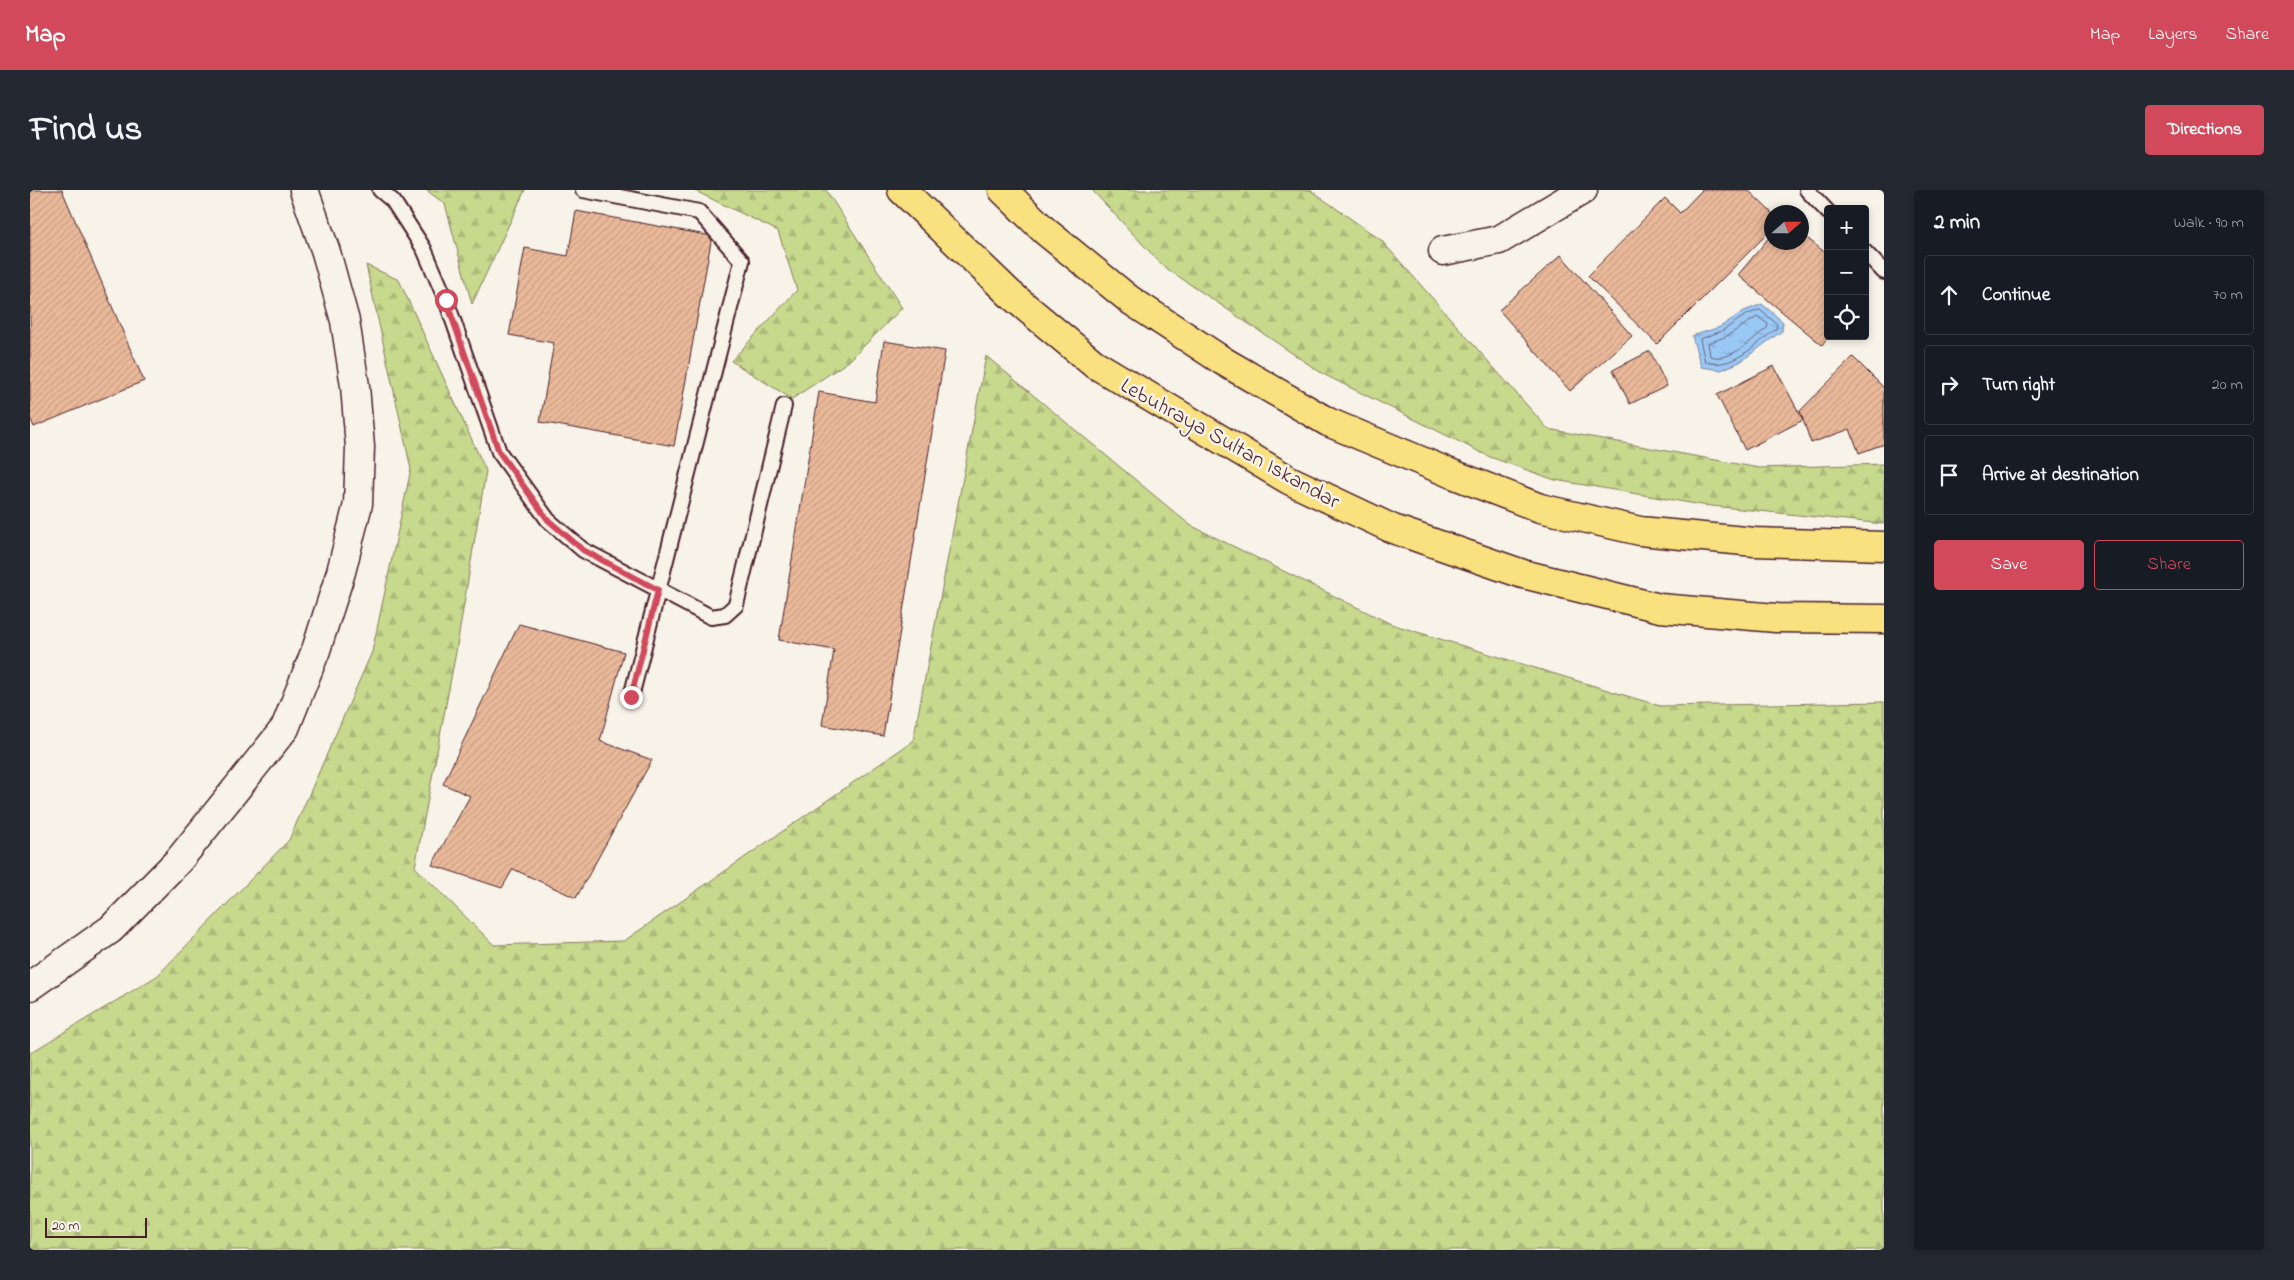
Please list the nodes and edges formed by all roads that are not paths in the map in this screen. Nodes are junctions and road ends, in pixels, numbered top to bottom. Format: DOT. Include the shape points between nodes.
graph roads {
  1 [pos="304,190"];
  2 [pos="380,190"];
  3 [pos="583,190"];
  4 [pos="902,190"];
  5 [pos="1003,190"];
  6 [pos="1583,190"];
  7 [pos="1807,190"];
  8 [pos="1824,208"];
  9 [pos="1443,251"];
  10 [pos="1869,256"];
  11 [pos="1884,272"];
  12 [pos="784,406"];
  13 [pos="1884,546"];
  14 [pos="658,590"];
  15 [pos="1884,618"];
  16 [pos="631,697"];
  17 [pos="30,986"];
  1 -- 17 [label="street" via="345,321 360,447 358,504 316,650 286,728 179,860 111,929"];
  2 -- 14 [label="lane" via="393,201 424,249 446,300 499,452 548,520 583,550"];
  3 -- 14 [label="lane" via="699,212 742,261"];
  4 -- 15 [label="main road, Lebuhraya Sultan Iskandar" via="1010,294 1093,363 1289,480 1393,529 1523,574 1660,608 1776,618"];
  5 -- 13 [label="main road" via="1045,231 1130,300 1223,361 1328,422 1441,469 1540,508 1640,531 1755,542"];
  6 -- 9 [label="street" via="1499,240"];
  7 -- 8 [label="lane"];
  10 -- 11 [label="lane"];
  12 -- 14 [label="lane" via="736,605 725,615 711,617"];
  14 -- 16 [label="lane"];
}
